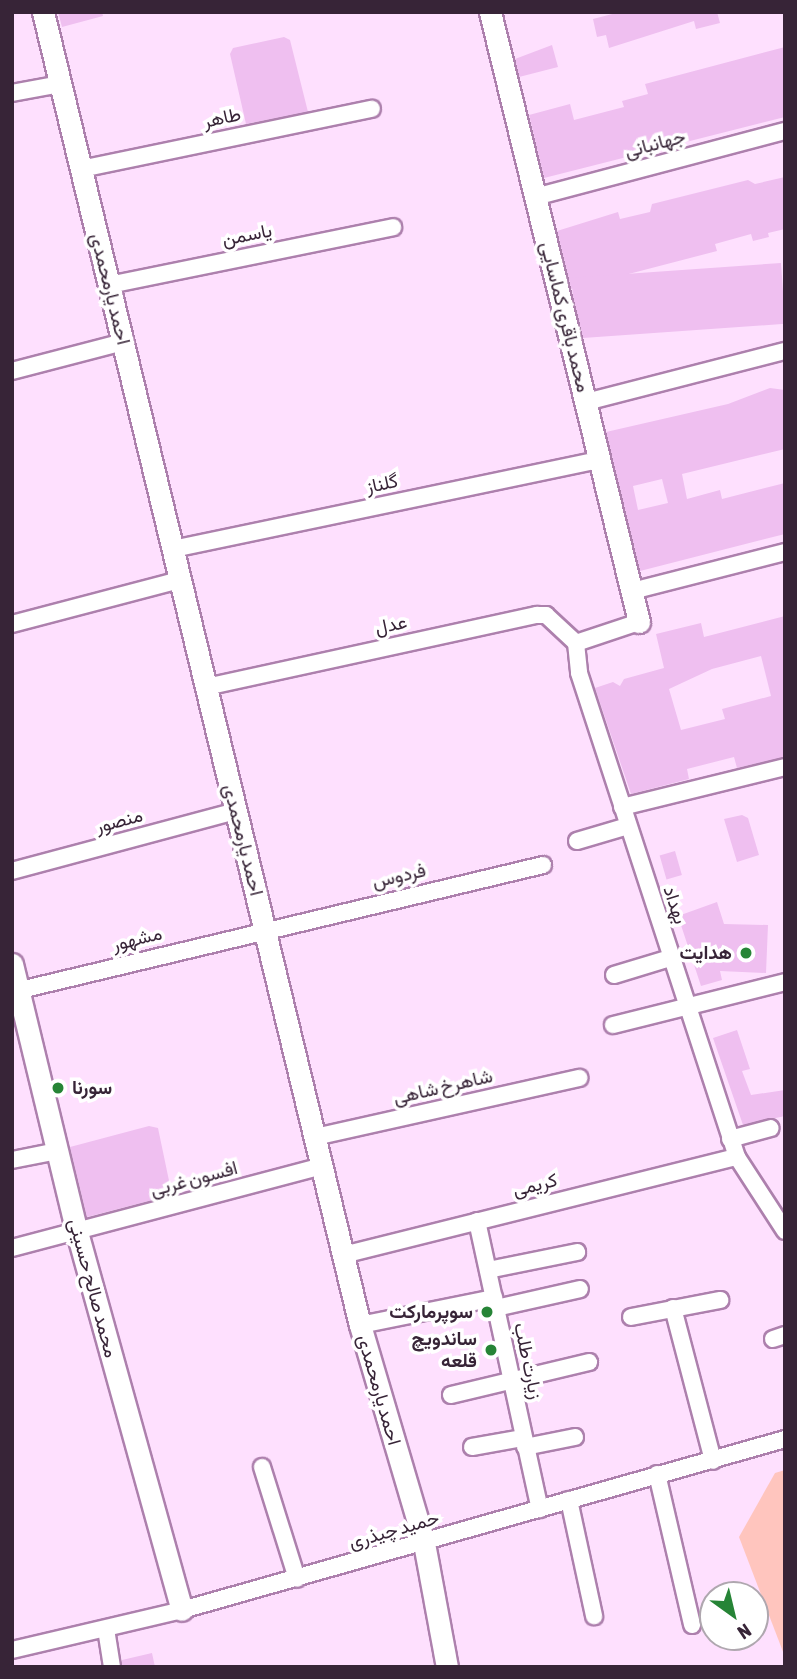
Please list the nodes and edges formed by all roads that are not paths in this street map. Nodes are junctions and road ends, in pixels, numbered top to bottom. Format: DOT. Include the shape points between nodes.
graph roads {
  1 [pos="43,12"];
  2 [pos="490,12"];
  3 [pos="60,84"];
  4 [pos="12,93"];
  5 [pos="372,108"];
  6 [pos="785,131"];
  7 [pos="81,169"];
  8 [pos="536,197"];
  9 [pos="393,227"];
  10 [pos="109,285"];
  11 [pos="123,342"];
  12 [pos="785,351"];
  13 [pos="12,371"];
  14 [pos="586,402"];
  15 [pos="600,460"];
  16 [pos="173,549"];
  17 [pos="785,552"];
  18 [pos="180,580"];
  19 [pos="632,591"];
  20 [pos="639,622"];
  21 [pos="12,624"];
  22 [pos="576,643"];
  23 [pos="206,687"];
  24 [pos="785,767"];
  25 [pos="622,807"];
  26 [pos="236,811"];
  27 [pos="628,826"];
  28 [pos="577,841"];
  29 [pos="543,865"];
  30 [pos="12,871"];
  31 [pos="265,929"];
  32 [pos="670,958"];
  33 [pos="12,964"];
  34 [pos="614,975"];
  35 [pos="785,982"];
  36 [pos="15,991"];
  37 [pos="685,1006"];
  38 [pos="613,1025"];
  39 [pos="580,1078"];
  40 [pos="771,1128"];
  41 [pos="315,1136"];
  42 [pos="730,1139"];
  43 [pos="58,1151"];
  44 [pos="737,1157"];
  45 [pos="12,1160"];
  46 [pos="322,1166"];
  47 [pos="478,1221"];
  48 [pos="785,1231"];
  49 [pos="77,1232"];
  50 [pos="12,1248"];
  51 [pos="577,1252"];
  52 [pos="344,1255"];
  53 [pos="488,1270"];
  54 [pos="580,1289"];
  55 [pos="720,1300"];
  56 [pos="495,1303"];
  57 [pos="673,1308"];
  58 [pos="631,1317"];
  59 [pos="360,1325"];
  60 [pos="589,1362"];
  61 [pos="511,1381"];
  62 [pos="451,1395"];
  63 [pos="575,1437"];
  64 [pos="785,1439"];
  65 [pos="524,1442"];
  66 [pos="472,1447"];
  67 [pos="713,1461"];
  68 [pos="262,1467"];
  69 [pos="657,1474"];
  70 [pos="569,1500"];
  71 [pos="540,1509"];
  72 [pos="424,1543"];
  73 [pos="297,1579"];
  74 [pos="182,1611"];
  75 [pos="594,1616"];
  76 [pos="692,1625"];
  77 [pos="106,1629"];
  78 [pos="12,1650"];
  79 [pos="112,1667"];
  80 [pos="447,1667"];
  1 -- 3 [label="street, احمد یارمحمدی"];
  2 -- 8 [label="street, محمد باقری کماسایی"];
  3 -- 4 [label="street"];
  3 -- 7 [label="street, احمد یارمحمدی"];
  5 -- 7 [label="street, طاهر"];
  6 -- 8 [label="street, جهانبانی"];
  7 -- 10 [label="street, احمد یارمحمدی"];
  8 -- 14 [label="street, محمد باقری کماسایی"];
  9 -- 10 [label="street, یاسمن"];
  10 -- 11 [label="street, احمد یارمحمدی"];
  11 -- 13 [label="street"];
  11 -- 16 [label="street, احمد یارمحمدی"];
  12 -- 14 [label="street"];
  14 -- 15 [label="street, محمد باقری کماسایی"];
  15 -- 16 [label="street, گلناز"];
  15 -- 19 [label="street, محمد باقری کماسایی"];
  16 -- 18 [label="street, احمد یارمحمدی"];
  17 -- 19 [label="street"];
  18 -- 21 [label="street"];
  18 -- 23 [label="street, احمد یارمحمدی"];
  19 -- 20 [label="street, محمد باقری کماسایی"];
  20 -- 22 [label="street"];
  22 -- 23 [label="street, عدل" via="546,615 537,615"];
  22 -- 25 [label="street, بهداد" via="579,673"];
  23 -- 26 [label="street, احمد یارمحمدی"];
  24 -- 25 [label="street"];
  25 -- 27 [label="street, بهداد"];
  26 -- 30 [label="street, منصور"];
  26 -- 31 [label="street, احمد یارمحمدی"];
  27 -- 28 [label="street"];
  27 -- 32 [label="street, بهداد"];
  29 -- 31 [label="street, فردوس"];
  31 -- 36 [label="street, مشهور"];
  31 -- 41 [label="street, احمد یارمحمدی"];
  32 -- 34 [label="street"];
  32 -- 37 [label="street, بهداد"];
  33 -- 36 [label="street, محمد صالح حسینی"];
  35 -- 37 [label="street"];
  36 -- 43 [label="street, محمد صالح حسینی"];
  37 -- 38 [label="street"];
  37 -- 42 [label="street, بهداد"];
  39 -- 41 [label="street, شاهرخ شاهی"];
  40 -- 42 [label="street"];
  41 -- 46 [label="street, احمد یارمحمدی"];
  42 -- 44 [label="street, بهداد"];
  43 -- 45 [label="street"];
  43 -- 49 [label="street, محمد صالح حسینی"];
  44 -- 47 [label="street, کریمی"];
  44 -- 48 [label="street, بهداد"];
  46 -- 49 [label="street, افسون غربی"];
  46 -- 52 [label="street, احمد یارمحمدی"];
  47 -- 52 [label="street, کریمی"];
  47 -- 53 [label="street, زیارت طلب"];
  49 -- 50 [label="street, افسون غربی"];
  49 -- 74 [label="street, محمد صالح حسینی"];
  51 -- 53 [label="street"];
  52 -- 59 [label="street, احمد یارمحمدی"];
  53 -- 56 [label="street, زیارت طلب"];
  54 -- 56 [label="street"];
  55 -- 57 [label="street"];
  56 -- 59 [label="street"];
  56 -- 61 [label="street, زیارت طلب"];
  57 -- 58 [label="street"];
  57 -- 67 [label="street"];
  59 -- 72 [label="street, احمد یارمحمدی"];
  60 -- 61 [label="street"];
  61 -- 62 [label="street"];
  61 -- 65 [label="street, زیارت طلب"];
  63 -- 65 [label="street"];
  64 -- 67 [label="street, حمید چیذری"];
  65 -- 66 [label="street"];
  65 -- 71 [label="street, زیارت طلب"];
  67 -- 69 [label="street, حمید چیذری"];
  68 -- 73 [label="street"];
  69 -- 70 [label="street, حمید چیذری"];
  69 -- 76 [label="street"];
  70 -- 71 [label="street, حمید چیذری"];
  70 -- 75 [label="street"];
  71 -- 72 [label="street, حمید چیذری"];
  72 -- 73 [label="street, حمید چیذری"];
  72 -- 80 [label="street, احمد یارمحمدی"];
  73 -- 74 [label="street, حمید چیذری"];
  74 -- 77 [label="street, حمید چیذری"];
  77 -- 78 [label="street, حمید چیذری"];
  77 -- 79 [label="street"];
}
